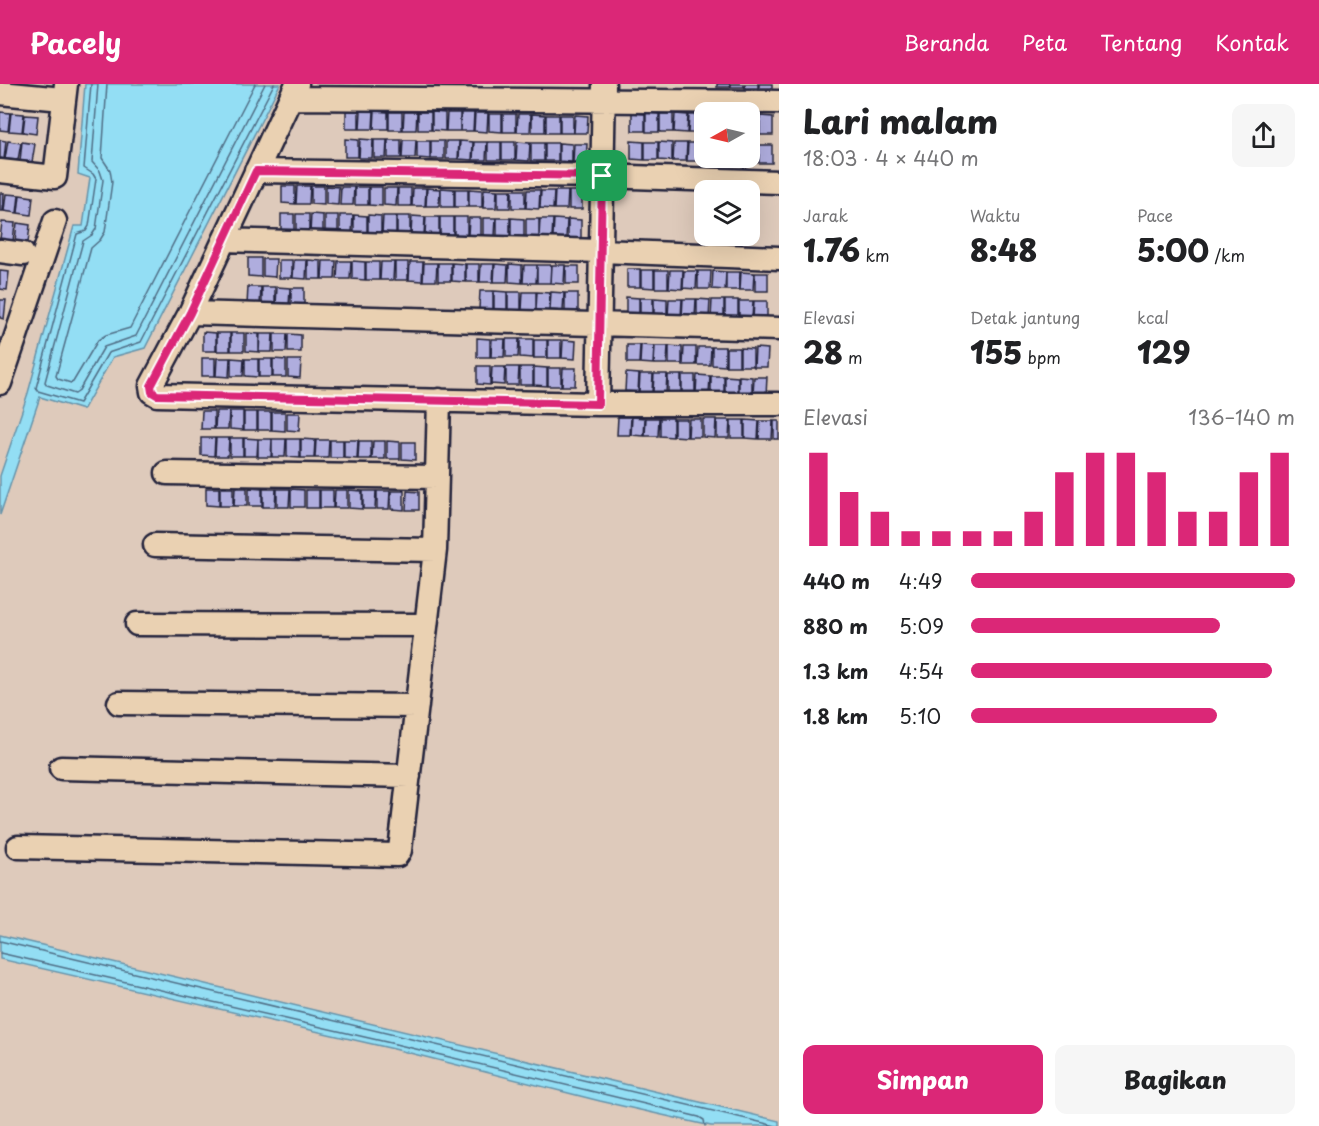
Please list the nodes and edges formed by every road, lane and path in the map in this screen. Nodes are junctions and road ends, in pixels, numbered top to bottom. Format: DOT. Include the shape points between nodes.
graph roads {
  1 [pos="59,91"];
  2 [pos="294,91"];
  3 [pos="604,92"];
  4 [pos="0,93"];
  5 [pos="779,102"];
  6 [pos="0,171"];
  7 [pos="256,171"];
  8 [pos="602,176"];
  9 [pos="779,182"];
  10 [pos="55,221"];
  11 [pos="224,240"];
  12 [pos="601,250"];
  13 [pos="0,251"];
  14 [pos="23,254"];
  15 [pos="779,258"];
  16 [pos="190,313"];
  17 [pos="599,324"];
  18 [pos="779,329"];
  19 [pos="0,383"];
  20 [pos="439,400"];
  21 [pos="598,404"];
  22 [pos="779,404"];
  23 [pos="167,473"];
  24 [pos="437,477"];
  25 [pos="155,545"];
  26 [pos="435,550"];
  27 [pos="137,624"];
  28 [pos="426,625"];
  29 [pos="119,703"];
  30 [pos="417,706"];
  31 [pos="61,768"];
  32 [pos="408,776"];
  33 [pos="18,847"];
  1 -- 4 [label="street"];
  1 -- 6 [label="street" via="55,177"];
  2 -- 3 [label="street"];
  2 -- 7 [label="street"];
  3 -- 5 [label="street"];
  3 -- 8 [label="street"];
  7 -- 8 [label="street"];
  7 -- 11 [label="street"];
  8 -- 9 [label="street"];
  8 -- 12 [label="street"];
  10 -- 19 [label="street"];
  11 -- 12 [label="street"];
  11 -- 16 [label="street"];
  12 -- 15 [label="street"];
  12 -- 17 [label="street"];
  13 -- 14 [label="street"];
  16 -- 17 [label="street"];
  16 -- 20 [label="street" via="151,386 157,395"];
  17 -- 18 [label="street"];
  17 -- 21 [label="street"];
  20 -- 21 [label="street"];
  20 -- 24 [label="street"];
  21 -- 22 [label="street"];
  23 -- 24 [label="street"];
  24 -- 26 [label="street"];
  25 -- 26 [label="street"];
  26 -- 28 [label="street"];
  27 -- 28 [label="street"];
  28 -- 30 [label="street"];
  29 -- 30 [label="street"];
  30 -- 32 [label="street"];
  31 -- 32 [label="street"];
  32 -- 33 [label="street" via="400,850 393,856"];
}
